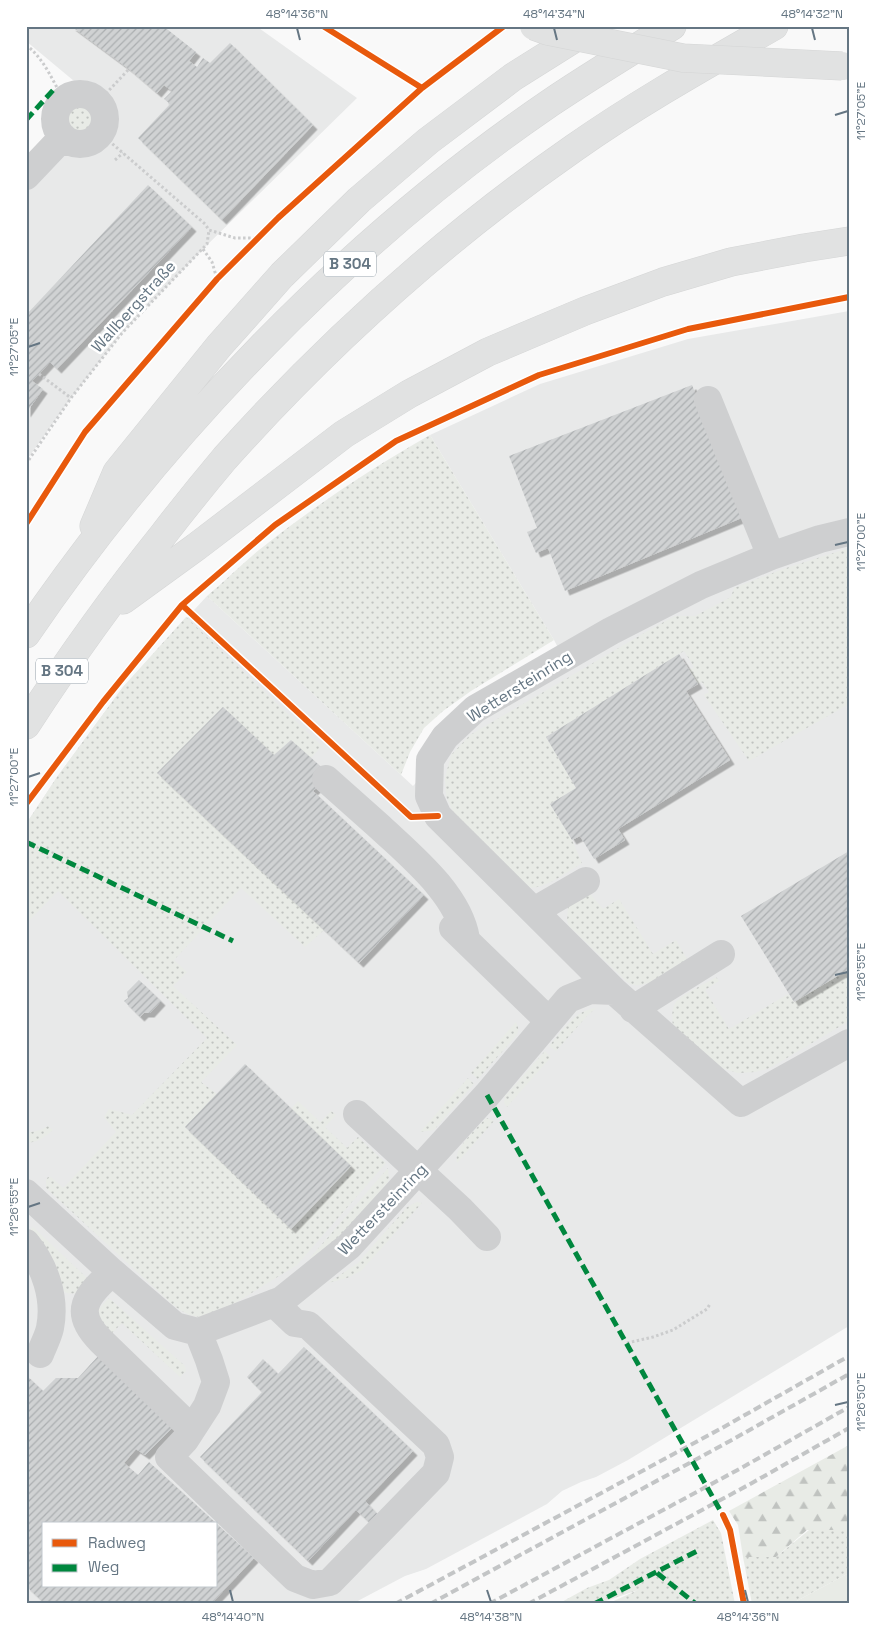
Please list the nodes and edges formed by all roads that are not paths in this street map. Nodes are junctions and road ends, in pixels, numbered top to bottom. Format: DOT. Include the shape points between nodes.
graph roads {
  1 [pos="534,26"];
  2 [pos="594,26"];
  3 [pos="672,26"];
  4 [pos="774,26"];
  5 [pos="845,66"];
  6 [pos="63,137"];
  7 [pos="26,176"];
  8 [pos="849,241"];
  9 [pos="708,400"];
  10 [pos="849,532"];
  11 [pos="771,556"];
  12 [pos="80,559"];
  13 [pos="99,617"];
  14 [pos="26,634"];
  15 [pos="26,725"];
  16 [pos="326,780"];
  17 [pos="586,880"];
  18 [pos="534,911"];
  19 [pos="437,914"];
  20 [pos="466,939"];
  21 [pos="721,954"];
  22 [pos="624,1000"];
  23 [pos="549,1021"];
  24 [pos="849,1043"];
  25 [pos="357,1114"];
  26 [pos="418,1171"];
  27 [pos="30,1205"];
  28 [pos="487,1237"];
  29 [pos="26,1243"];
  30 [pos="112,1272"];
  31 [pos="85,1302"];
  32 [pos="274,1303"];
  33 [pos="52,1312"];
  34 [pos="198,1332"];
  35 [pos="40,1354"];
  36 [pos="192,1429"];
  1 -- 5 [label="highway, bridge" via="683,58"];
  2 -- 12 [label="highway" via="512,77 428,141 359,200 282,275 219,346 117,472"];
  3 -- 12 [label="highway, B 304" via="519,126 377,238 243,366 204,408"];
  4 -- 13 [label="highway, B 304" via="676,82 575,147 486,214 362,318 224,460"];
  6 -- 6 [label="street" via="56,124 56,116 64,100 78,94 99,101 105,117 101,134 95,140 78,144"];
  6 -- 7 [label="street"];
  8 -- 13 [label="highway" via="731,262 663,282 488,352 409,394 344,434"];
  9 -- 11 [label="street" via="746,477"];
  10 -- 11 [label="street, Wettersteinring"];
  11 -- 18 [label="street, Wettersteinring" via="701,584 611,631 475,709 445,736 430,760 429,796 438,816"];
  12 -- 14 [label="highway, B 304"];
  13 -- 15 [label="highway, B 304"];
  16 -- 20 [label="street" via="413,857 443,889 464,928"];
  17 -- 18 [label="street"];
  18 -- 22 [label="street, Wettersteinring"];
  19 -- 20 [label="street"];
  20 -- 23 [label="street"];
  21 -- 22 [label="street"];
  22 -- 23 [label="street, Wettersteinring" via="590,990 568,999"];
  22 -- 24 [label="street, Wettersteinring" via="740,1104"];
  23 -- 26 [label="street, Wettersteinring"];
  25 -- 26 [label="street"];
  26 -- 28 [label="street"];
  26 -- 32 [label="street, Wettersteinring" via="350,1246"];
  27 -- 30 [label="street"];
  29 -- 33 [label="street" via="44,1272"];
  30 -- 31 [label="street"];
  30 -- 34 [label="street" via="174,1326"];
  31 -- 33 [label="street" via="69,1310"];
  31 -- 36 [label="street" via="84,1311 95,1336"];
  32 -- 34 [label="street, Wettersteinring"];
  32 -- 36 [label="street" via="295,1324 308,1325 436,1445 440,1457 436,1473 330,1582 313,1585 295,1578 162,1463"];
  33 -- 35 [label="street"];
  34 -- 36 [label="street" via="216,1382 207,1406"];
}
